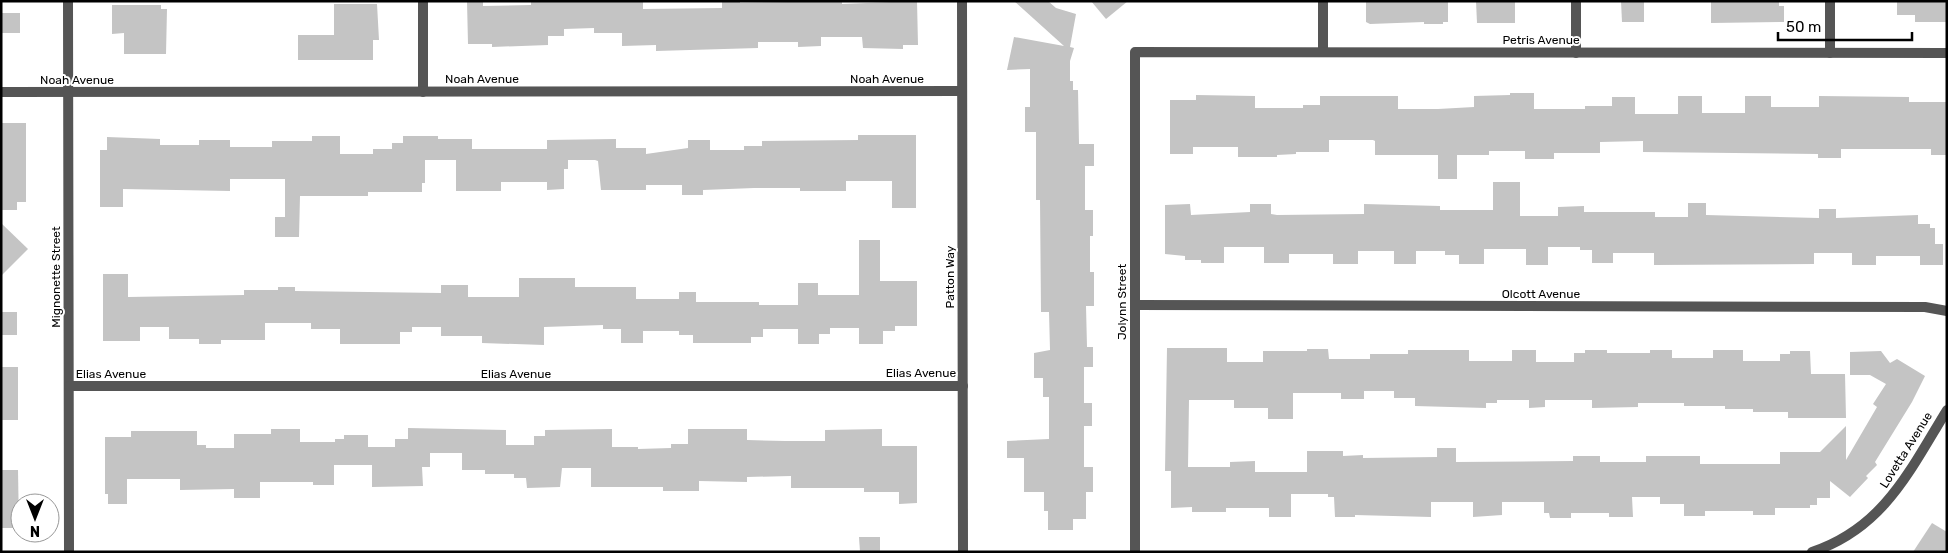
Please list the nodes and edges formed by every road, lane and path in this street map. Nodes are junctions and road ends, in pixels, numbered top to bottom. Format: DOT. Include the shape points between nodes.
graph roads {
  1 [pos="68,1"];
  2 [pos="423,1"];
  3 [pos="962,1"];
  4 [pos="1323,1"];
  5 [pos="1576,1"];
  6 [pos="1830,1"];
  7 [pos="1136,52"];
  8 [pos="1323,52"];
  9 [pos="1576,53"];
  10 [pos="1830,53"];
  11 [pos="1947,53"];
  12 [pos="962,91"];
  13 [pos="1,92"];
  14 [pos="68,92"];
  15 [pos="423,92"];
  16 [pos="1135,305"];
  17 [pos="1947,311"];
  18 [pos="69,386"];
  19 [pos="963,386"];
  20 [pos="1947,410"];
  21 [pos="69,552"];
  22 [pos="963,552"];
  23 [pos="1135,552"];
  24 [pos="1812,552"];
  1 -- 14 [label="street, Mignonette Street"];
  2 -- 15 [label="street"];
  3 -- 12 [label="street, Patton Way"];
  4 -- 8 [label="street"];
  5 -- 9 [label="street"];
  6 -- 10 [label="street"];
  7 -- 8 [label="street, Petris Avenue"];
  7 -- 16 [label="street, Jolynn Street"];
  8 -- 9 [label="street, Petris Avenue"];
  9 -- 10 [label="street, Petris Avenue"];
  10 -- 11 [label="street, Petris Avenue"];
  12 -- 15 [label="street, Noah Avenue"];
  12 -- 19 [label="street, Patton Way"];
  13 -- 14 [label="street, Noah Avenue"];
  14 -- 15 [label="street, Noah Avenue"];
  14 -- 18 [label="street, Mignonette Street"];
  16 -- 17 [label="street, Olcott Avenue" via="1925,307"];
  16 -- 23 [label="street, Jolynn Street"];
  18 -- 19 [label="street, Elias Avenue"];
  18 -- 21 [label="street, Mignonette Street"];
  19 -- 22 [label="street, Patton Way"];
  20 -- 24 [label="street, Lovetta Avenue" via="1896,493 1877,514 1855,532"];
}
